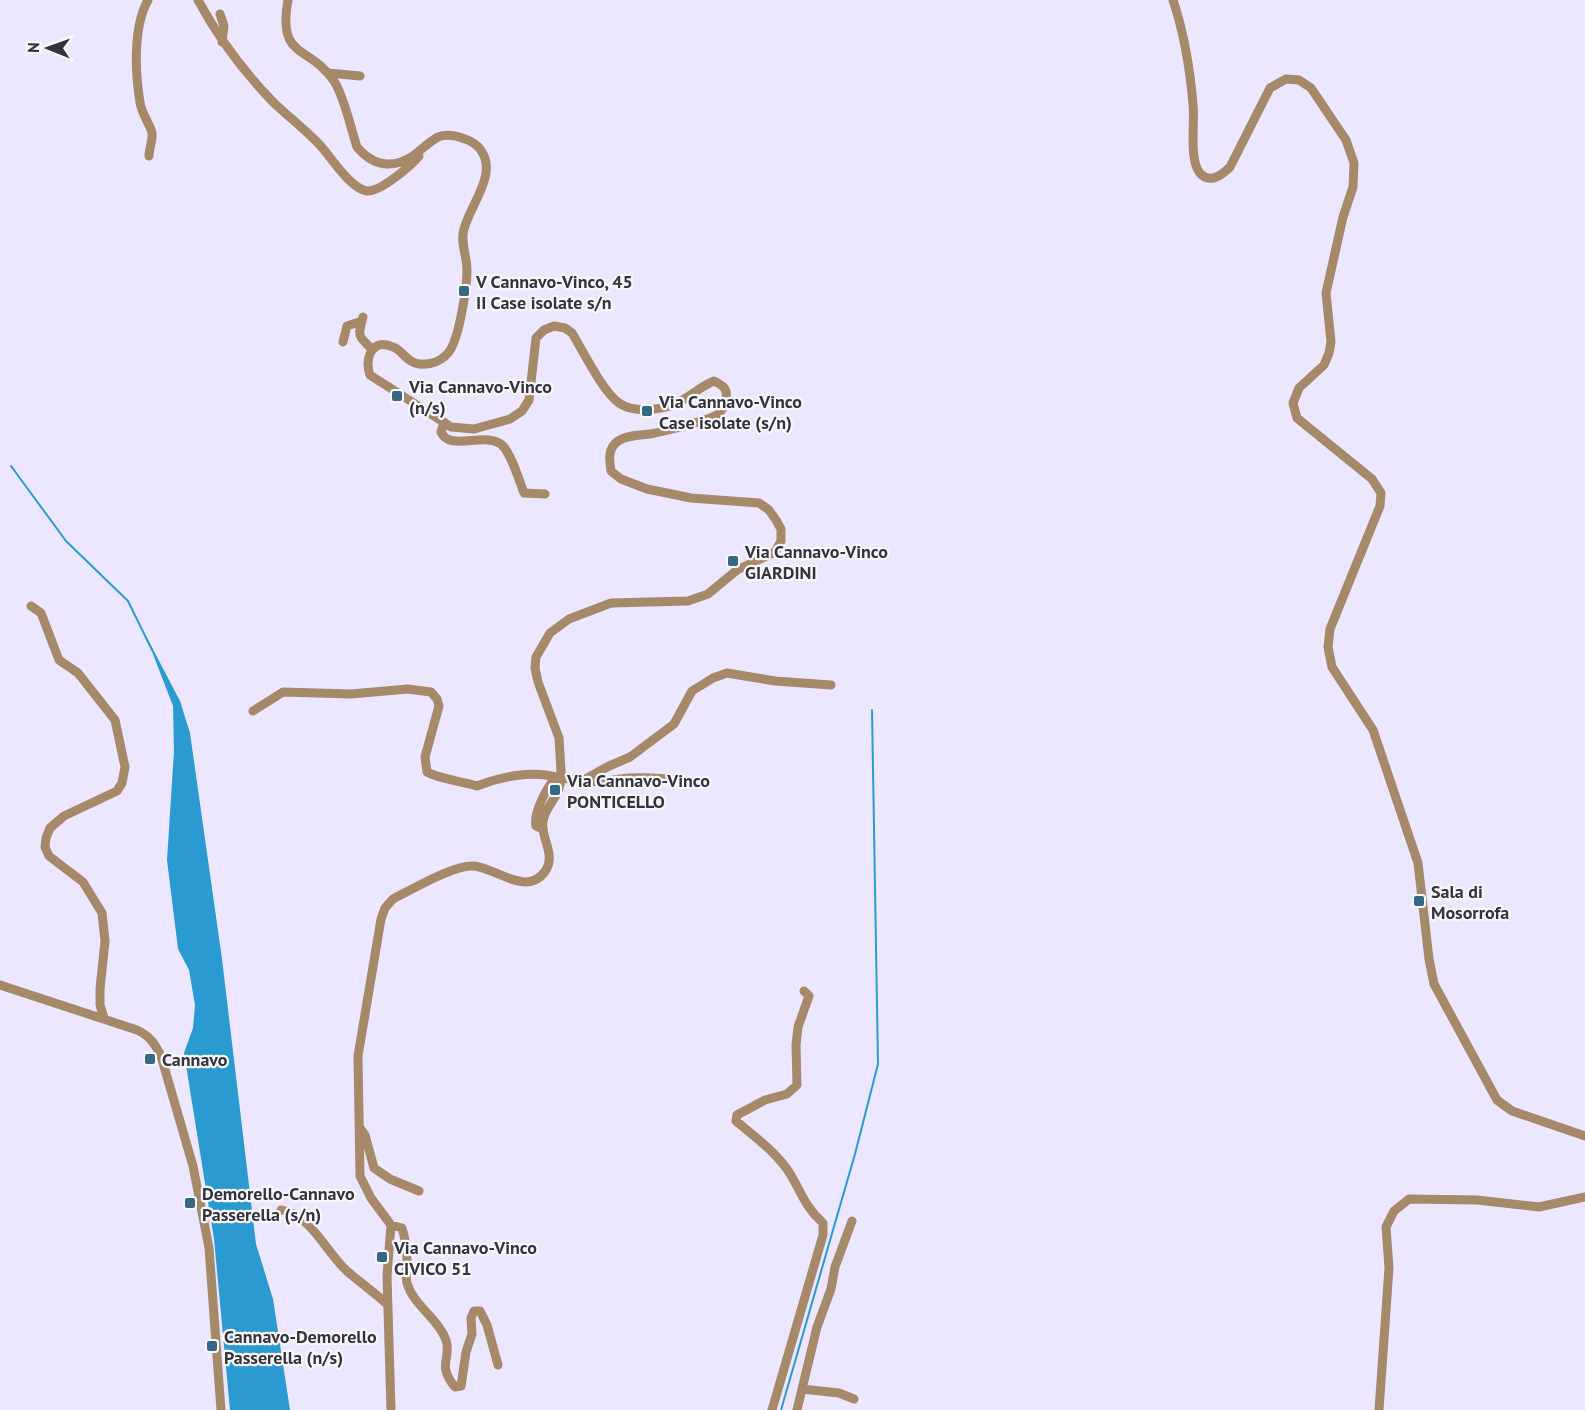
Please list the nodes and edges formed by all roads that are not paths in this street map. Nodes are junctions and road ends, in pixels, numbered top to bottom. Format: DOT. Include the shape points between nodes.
graph roads {
  1 [pos="148,0"];
  2 [pos="198,0"];
  3 [pos="288,0"];
  4 [pos="1173,0"];
  5 [pos="220,14"];
  6 [pos="222,42"];
  7 [pos="328,73"];
  8 [pos="360,76"];
  9 [pos="431,142"];
  10 [pos="148,156"];
  11 [pos="344,342"];
  12 [pos="372,349"];
  13 [pos="444,422"];
  14 [pos="545,494"];
  15 [pos="31,606"];
  16 [pos="831,685"];
  17 [pos="253,711"];
  18 [pos="559,777"];
  19 [pos="582,781"];
  20 [pos="696,782"];
  21 [pos="0,986"];
  22 [pos="804,992"];
  23 [pos="104,1018"];
  24 [pos="359,1127"];
  25 [pos="1585,1136"];
  26 [pos="419,1191"];
  27 [pos="1585,1197"];
  28 [pos="280,1210"];
  29 [pos="852,1221"];
  30 [pos="391,1225"];
  31 [pos="388,1305"];
  32 [pos="498,1365"];
  33 [pos="802,1389"];
  34 [pos="854,1399"];
  35 [pos="221,1410"];
  36 [pos="391,1410"];
  37 [pos="772,1410"];
  38 [pos="797,1410"];
  39 [pos="1379,1410"];
  1 -- 10 [label="street" via="141,14 137,51 140,104 152,132"];
  2 -- 6 [label="street"];
  3 -- 7 [label="street" via="286,28 290,41 303,56"];
  4 -- 25 [label="street" via="1191,91 1194,161 1200,173 1209,178 1221,176 1230,167 1270,88 1286,79 1299,80 1311,88 1346,140 1354,163 1353,187 1326,293 1329,353 1324,365 1299,388 1293,403 1297,418 1372,479 1381,493 1380,506 1330,629 1332,667 1373,730 1418,863 1434,984 1497,1100 1512,1111"];
  5 -- 6 [label="street" via="225,34"];
  6 -- 9 [label="street" via="246,73 364,190 376,189 397,175"];
  7 -- 8 [label="street"];
  7 -- 9 [label="street" via="336,84 357,147 375,164 411,157"];
  9 -- 12 [label="street" via="440,136 472,141 486,163 486,174 464,228 465,297 455,338 450,351 432,363 412,362 388,345"];
  11 -- 12 [label="street" via="347,326 362,319 361,341"];
  12 -- 13 [label="street" via="367,367 370,375"];
  13 -- 14 [label="street" via="441,432 450,440 495,440 505,448 524,492"];
  13 -- 18 [label="street" via="474,429 510,419 522,411 529,400 536,338 554,326 565,328 621,405 636,409 666,407 714,381 727,393 718,415 619,441 611,449 611,471 647,489 691,498 759,503 769,510 781,529 781,541 775,552 737,570 708,594 688,601 611,603 568,619 550,633 536,657 535,668 559,738"];
  15 -- 23 [label="street" via="41,614 59,660 78,673 115,720 125,767 117,791 64,816 50,828 45,847 49,856 83,882 102,913 105,941 100,1005"];
  16 -- 19 [label="street" via="727,673 713,678 692,691 674,724 649,744"];
  17 -- 18 [label="street" via="283,692 351,694 418,688 431,692 439,706 425,757 427,772 477,786 497,778 543,774"];
  18 -- 19 [label="street"];
  18 -- 24 [label="street" via="559,791 544,815 542,828 549,861 538,878 529,882 512,880 474,866 459,867 393,899 385,908 357,1056"];
  19 -- 20 [label="street" via="651,777"];
  21 -- 23 [label="street"];
  22 -- 37 [label="street" via="809,996 798,1028 797,1085 787,1094 737,1115 736,1121 775,1154 811,1212 823,1223 823,1235"];
  23 -- 35 [label="street" via="145,1034 161,1056 193,1166 209,1248"];
  24 -- 26 [label="street" via="374,1168"];
  24 -- 30 [label="street" via="360,1176"];
  27 -- 39 [label="street" via="1539,1207 1477,1200 1409,1199 1394,1211 1386,1227 1389,1268"];
  28 -- 31 [label="street" via="301,1220 346,1271"];
  29 -- 33 [label="street" via="817,1327"];
  30 -- 31 [label="street"];
  30 -- 32 [label="street" via="402,1228 404,1234 406,1282 447,1343 447,1377 455,1387 461,1386 474,1311 480,1311 487,1325"];
  31 -- 36 [label="street"];
  33 -- 34 [label="street" via="839,1393"];
  33 -- 38 [label="street"];
}
